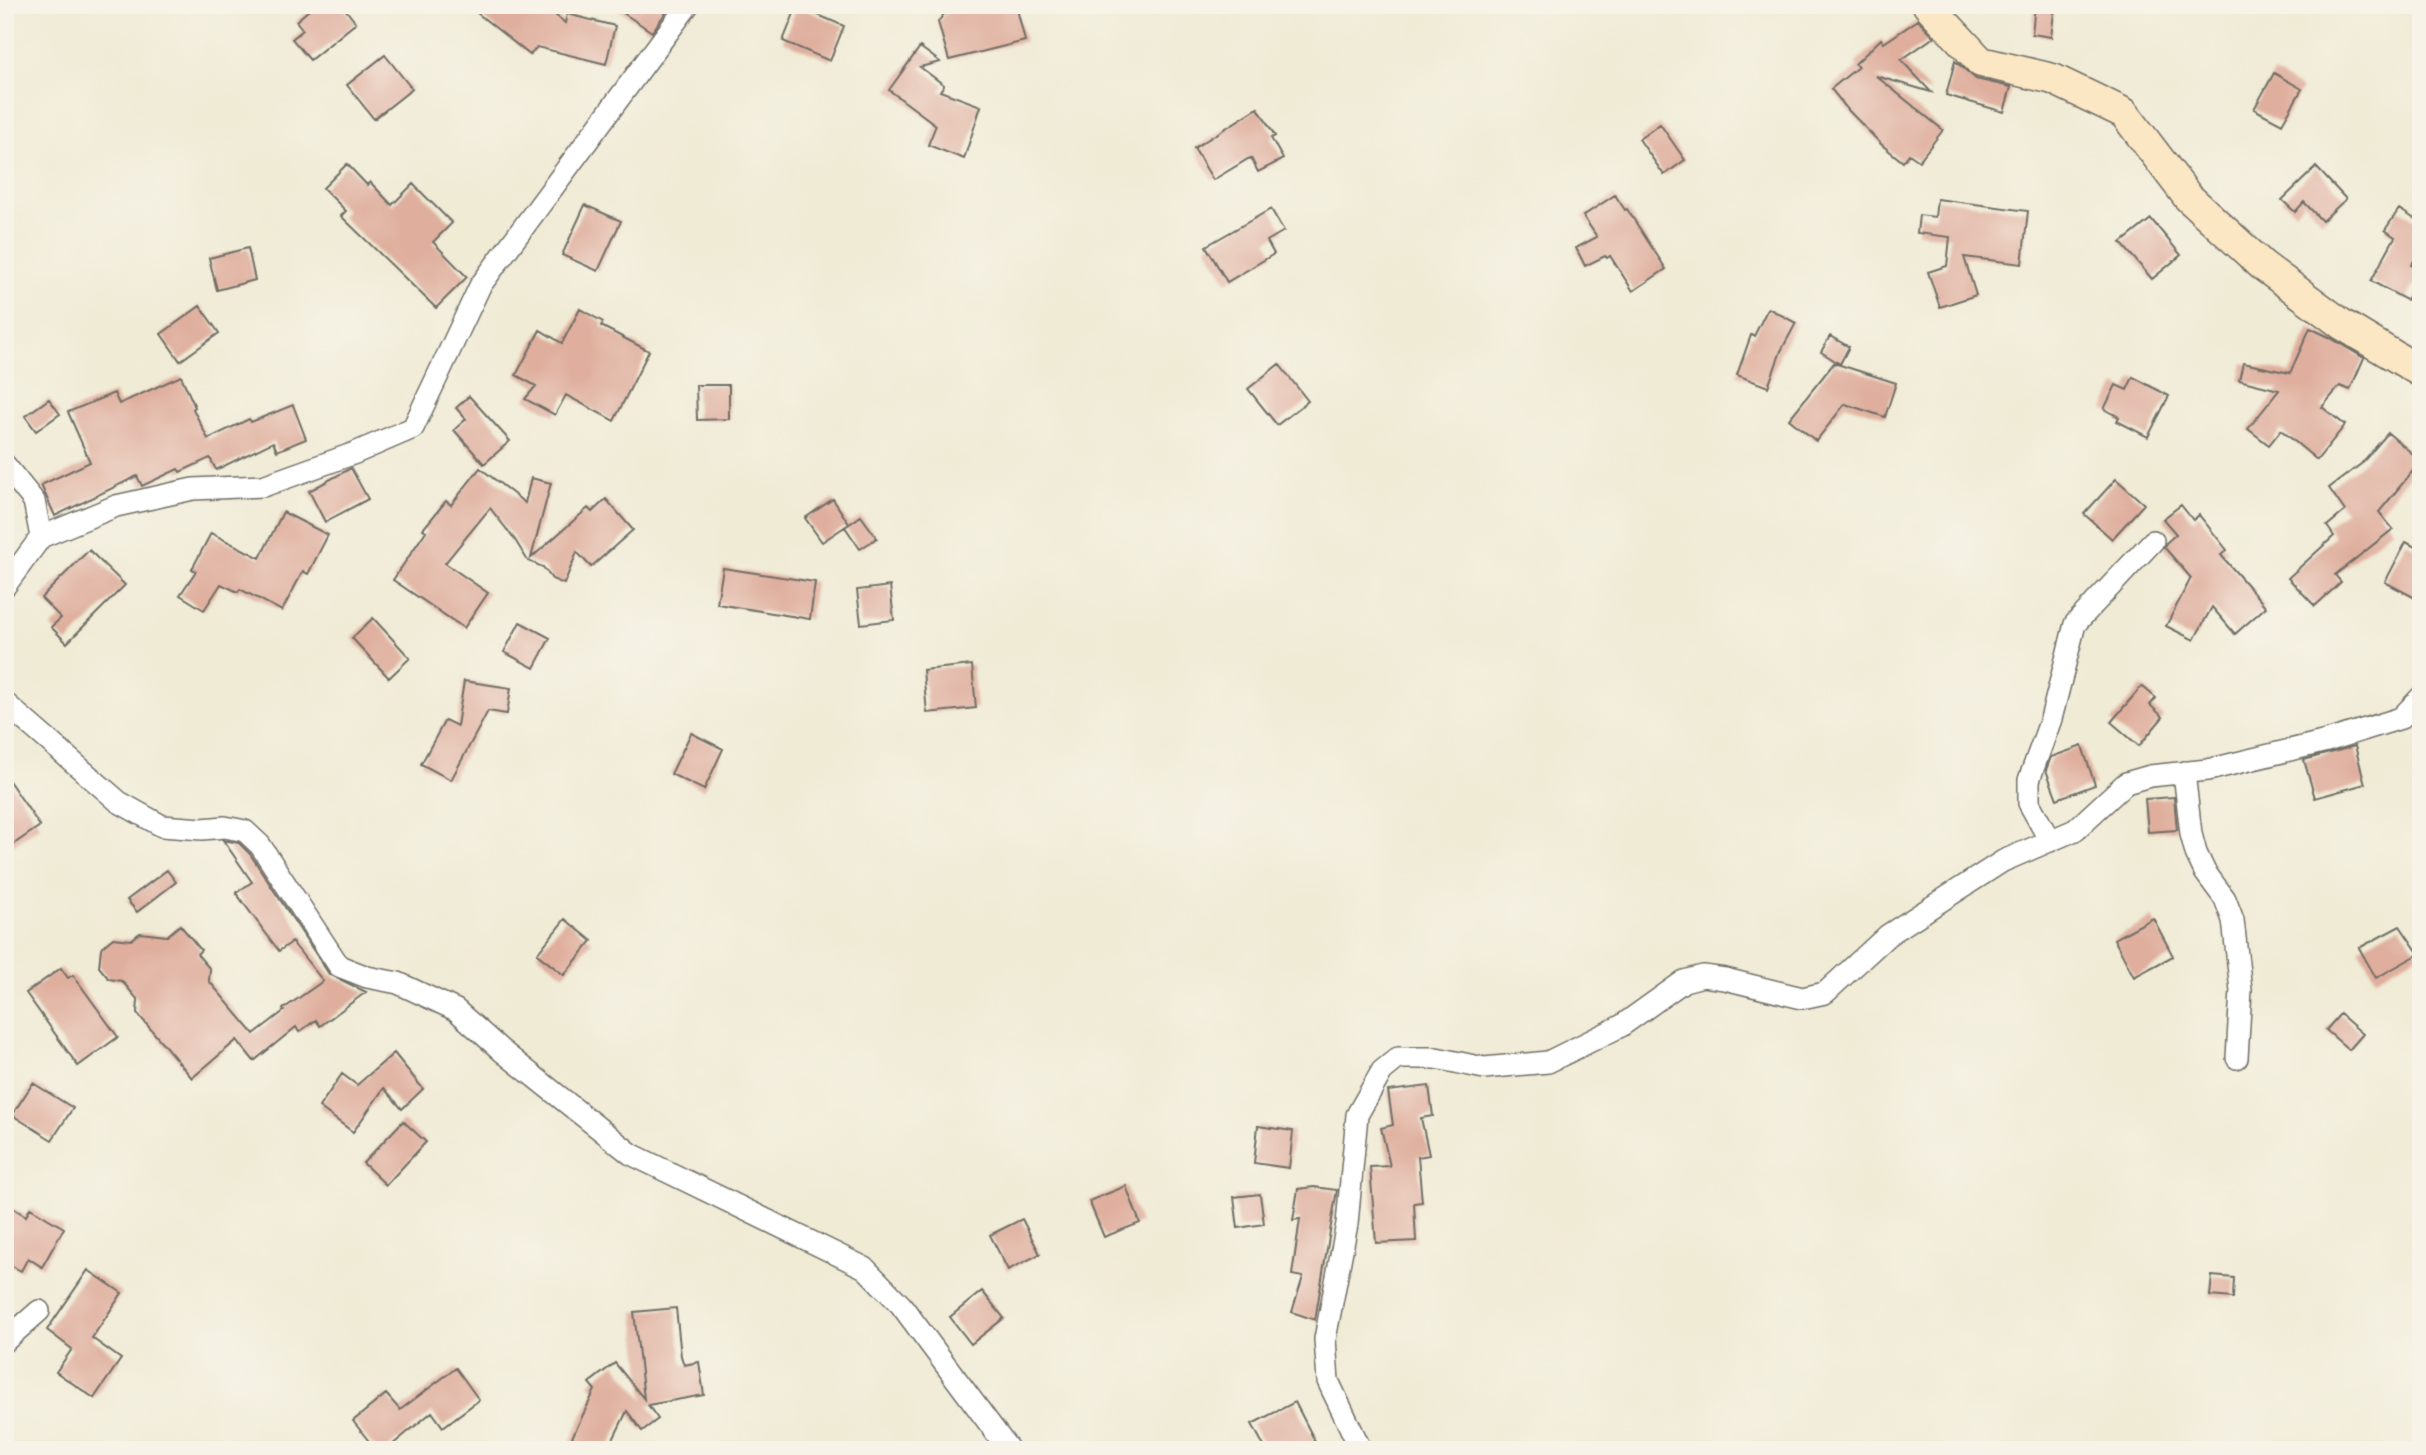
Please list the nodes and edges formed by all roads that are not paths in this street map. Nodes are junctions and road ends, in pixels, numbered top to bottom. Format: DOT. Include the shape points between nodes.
graph roads {
  1 [pos="688,5"];
  2 [pos="1928,5"];
  3 [pos="2421,372"];
  4 [pos="5,465"];
  5 [pos="41,537"];
  6 [pos="2153,541"];
  7 [pos="5,586"];
  8 [pos="2421,697"];
  9 [pos="5,703"];
  10 [pos="2184,772"];
  11 [pos="2050,841"];
  12 [pos="2237,1058"];
  13 [pos="40,1311"];
  14 [pos="5,1341"];
  15 [pos="1009,1450"];
  16 [pos="1361,1450"];
  1 -- 5 [label="street" via="480,286 413,428 263,486 193,489 116,506"];
  2 -- 3 [label="street" via="1982,62 2053,79 2124,113 2188,197 2262,265 2343,325"];
  4 -- 5 [label="street" via="34,500"];
  5 -- 7 [label="street"];
  6 -- 11 [label="street" via="2075,624 2051,719 2029,780 2029,803"];
  8 -- 10 [label="street" via="2401,718 2327,741"];
  9 -- 15 [label="street" via="119,802 162,826 245,831 260,845 340,966 367,978 398,983 456,1010 631,1154 865,1268 901,1306"];
  10 -- 11 [label="street" via="2126,783 2075,830"];
  10 -- 12 [label="street" via="2196,853 2233,920 2241,990"];
  11 -- 16 [label="street" via="2003,861 1888,935 1825,993 1802,998 1703,976 1684,981 1621,1026 1548,1062 1484,1068 1436,1058 1398,1058 1382,1071 1357,1115 1346,1224 1325,1339 1328,1381"];
  13 -- 14 [label="street"];
}
